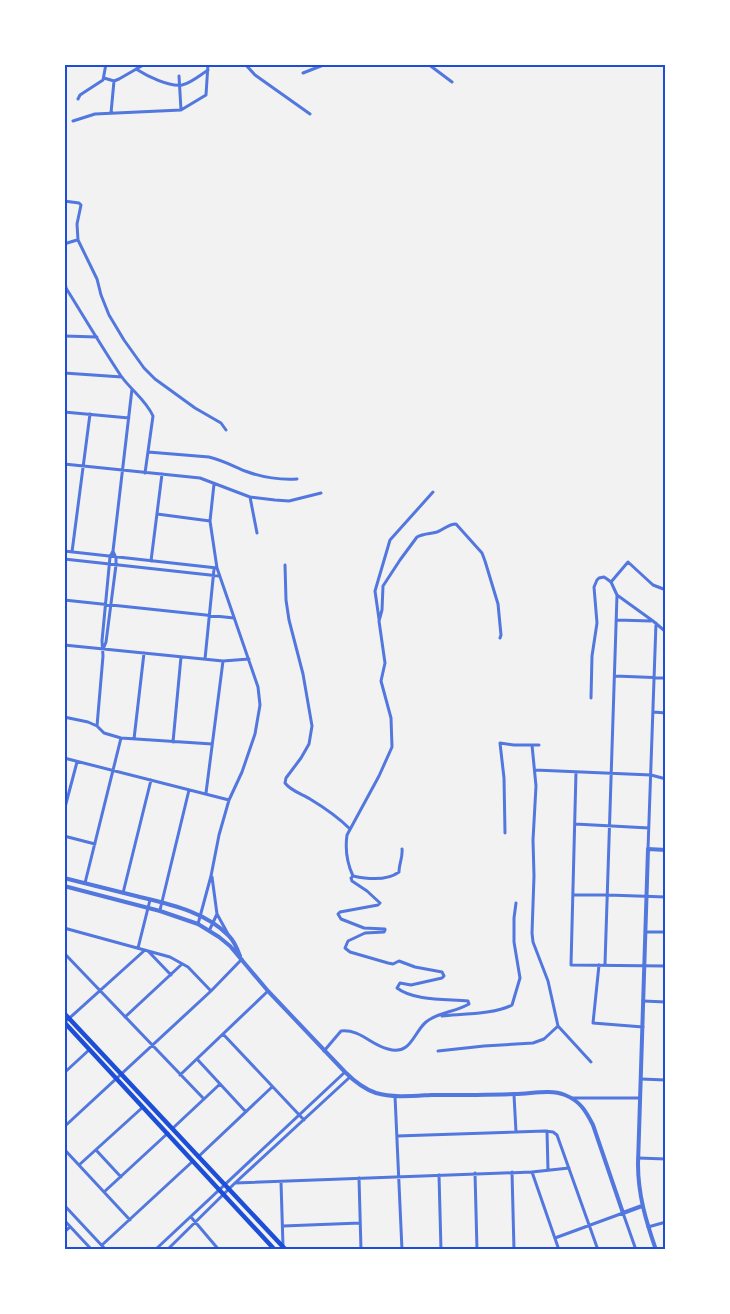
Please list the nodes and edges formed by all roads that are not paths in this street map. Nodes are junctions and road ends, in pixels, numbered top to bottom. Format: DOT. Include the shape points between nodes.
graph roads {
  1 [pos="106,64"];
  2 [pos="145,64"];
  3 [pos="208,64"];
  4 [pos="245,64"];
  5 [pos="428,64"];
  6 [pos="324,65"];
  7 [pos="136,69"];
  8 [pos="207,70"];
  9 [pos="303,73"];
  10 [pos="179,76"];
  11 [pos="104,78"];
  12 [pos="114,81"];
  13 [pos="452,82"];
  14 [pos="179,85"];
  15 [pos="78,99"];
  16 [pos="181,110"];
  17 [pos="111,113"];
  18 [pos="310,114"];
  19 [pos="73,120"];
  20 [pos="64,201"];
  21 [pos="78,240"];
  22 [pos="64,244"];
  23 [pos="64,275"];
  24 [pos="65,288"];
  25 [pos="64,312"];
  26 [pos="64,336"];
  27 [pos="97,337"];
  28 [pos="64,373"];
  29 [pos="123,377"];
  30 [pos="132,389"];
  31 [pos="64,412"];
  32 [pos="90,414"];
  33 [pos="129,418"];
  34 [pos="226,430"];
  35 [pos="148,452"];
  36 [pos="64,464"];
  37 [pos="83,466"];
  38 [pos="122,471"];
  39 [pos="145,473"];
  40 [pos="162,474"];
  41 [pos="297,479"];
  42 [pos="214,484"];
  43 [pos="433,492"];
  44 [pos="321,493"];
  45 [pos="250,497"];
  46 [pos="157,514"];
  47 [pos="210,521"];
  48 [pos="257,533"];
  49 [pos="64,551"];
  50 [pos="113,551"];
  51 [pos="72,552"];
  52 [pos="110,557"];
  53 [pos="116,558"];
  54 [pos="64,559"];
  55 [pos="151,561"];
  56 [pos="110,564"];
  57 [pos="116,565"];
  58 [pos="285,565"];
  59 [pos="216,568"];
  60 [pos="214,576"];
  61 [pos="219,576"];
  62 [pos="611,582"];
  63 [pos="666,590"];
  64 [pos="617,595"];
  65 [pos="64,600"];
  66 [pos="105,604"];
  67 [pos="111,605"];
  68 [pos="210,616"];
  69 [pos="234,618"];
  70 [pos="617,620"];
  71 [pos="379,621"];
  72 [pos="654,622"];
  73 [pos="666,632"];
  74 [pos="500,639"];
  75 [pos="64,645"];
  76 [pos="103,649"];
  77 [pos="144,653"];
  78 [pos="181,657"];
  79 [pos="205,659"];
  80 [pos="249,659"];
  81 [pos="223,661"];
  82 [pos="615,676"];
  83 [pos="654,677"];
  84 [pos="666,678"];
  85 [pos="591,698"];
  86 [pos="653,712"];
  87 [pos="666,713"];
  88 [pos="64,717"];
  89 [pos="97,726"];
  90 [pos="121,738"];
  91 [pos="134,739"];
  92 [pos="173,742"];
  93 [pos="212,744"];
  94 [pos="532,745"];
  95 [pos="539,745"];
  96 [pos="64,758"];
  97 [pos="77,762"];
  98 [pos="535,770"];
  99 [pos="113,771"];
  100 [pos="576,772"];
  101 [pos="612,774"];
  102 [pos="651,775"];
  103 [pos="666,779"];
  104 [pos="151,780"];
  105 [pos="189,790"];
  106 [pos="206,794"];
  107 [pos="230,800"];
  108 [pos="64,812"];
  109 [pos="575,824"];
  110 [pos="610,826"];
  111 [pos="649,828"];
  112 [pos="350,829"];
  113 [pos="505,833"];
  114 [pos="64,836"];
  115 [pos="95,844"];
  116 [pos="402,849"];
  117 [pos="648,849"];
  118 [pos="666,850"];
  119 [pos="211,876"];
  120 [pos="353,876"];
  121 [pos="64,878"];
  122 [pos="85,883"];
  123 [pos="64,886"];
  124 [pos="123,893"];
  125 [pos="573,895"];
  126 [pos="608,895"];
  127 [pos="647,897"];
  128 [pos="666,897"];
  129 [pos="150,900"];
  130 [pos="161,903"];
  131 [pos="516,903"];
  132 [pos="149,908"];
  133 [pos="160,911"];
  134 [pos="218,914"];
  135 [pos="200,916"];
  136 [pos="198,924"];
  137 [pos="213,924"];
  138 [pos="64,928"];
  139 [pos="209,931"];
  140 [pos="646,932"];
  141 [pos="666,932"];
  142 [pos="230,937"];
  143 [pos="138,948"];
  144 [pos="147,950"];
  145 [pos="64,953"];
  146 [pos="242,959"];
  147 [pos="183,964"];
  148 [pos="605,964"];
  149 [pos="599,965"];
  150 [pos="645,965"];
  151 [pos="666,966"];
  152 [pos="171,975"];
  153 [pos="100,990"];
  154 [pos="211,991"];
  155 [pos="268,991"];
  156 [pos="644,1001"];
  157 [pos="666,1002"];
  158 [pos="64,1013"];
  159 [pos="438,1016"];
  160 [pos="125,1017"];
  161 [pos="70,1018"];
  162 [pos="65,1023"];
  163 [pos="558,1026"];
  164 [pos="643,1027"];
  165 [pos="223,1034"];
  166 [pos="152,1045"];
  167 [pos="90,1049"];
  168 [pos="324,1051"];
  169 [pos="438,1051"];
  170 [pos="197,1059"];
  171 [pos="591,1062"];
  172 [pos="345,1072"];
  173 [pos="64,1073"];
  174 [pos="121,1074"];
  175 [pos="180,1075"];
  176 [pos="350,1077"];
  177 [pos="116,1078"];
  178 [pos="641,1078"];
  179 [pos="666,1080"];
  180 [pos="220,1084"];
  181 [pos="272,1087"];
  182 [pos="514,1094"];
  183 [pos="395,1096"];
  184 [pos="571,1098"];
  185 [pos="640,1098"];
  186 [pos="204,1099"];
  187 [pos="143,1107"];
  188 [pos="246,1112"];
  189 [pos="299,1115"];
  190 [pos="304,1120"];
  191 [pos="64,1127"];
  192 [pos="172,1128"];
  193 [pos="547,1131"];
  194 [pos="516,1132"];
  195 [pos="168,1133"];
  196 [pos="397,1136"];
  197 [pos="64,1149"];
  198 [pos="96,1150"];
  199 [pos="198,1156"];
  200 [pos="638,1158"];
  201 [pos="666,1159"];
  202 [pos="193,1161"];
  203 [pos="79,1165"];
  204 [pos="568,1168"];
  205 [pos="548,1170"];
  206 [pos="512,1172"];
  207 [pos="532,1172"];
  208 [pos="475,1173"];
  209 [pos="439,1175"];
  210 [pos="399,1176"];
  211 [pos="121,1177"];
  212 [pos="359,1178"];
  213 [pos="281,1182"];
  214 [pos="235,1183"];
  215 [pos="225,1184"];
  216 [pos="229,1189"];
  217 [pos="219,1190"];
  218 [pos="104,1192"];
  219 [pos="224,1195"];
  220 [pos="64,1205"];
  221 [pos="642,1206"];
  222 [pos="623,1213"];
  223 [pos="190,1217"];
  224 [pos="64,1220"];
  225 [pos="130,1220"];
  226 [pos="196,1222"];
  227 [pos="666,1222"];
  228 [pos="360,1223"];
  229 [pos="589,1225"];
  230 [pos="283,1226"];
  231 [pos="70,1227"];
  232 [pos="648,1227"];
  233 [pos="64,1232"];
  234 [pos="555,1238"];
  235 [pos="163,1242"];
  236 [pos="102,1245"];
  237 [pos="285,1248"];
  238 [pos="168,1249"];
  239 [pos="92,1250"];
  240 [pos="106,1250"];
  241 [pos="155,1250"];
  242 [pos="219,1250"];
  243 [pos="275,1250"];
  244 [pos="361,1250"];
  245 [pos="402,1250"];
  246 [pos="441,1250"];
  247 [pos="477,1250"];
  248 [pos="514,1250"];
  249 [pos="559,1250"];
  250 [pos="598,1250"];
  251 [pos="636,1250"];
  252 [pos="656,1250"];
  1 -- 11 [label="street"];
  2 -- 7 [label="street"];
  3 -- 8 [label="street"];
  4 -- 18 [label="street"];
  5 -- 13 [label="street"];
  6 -- 9 [label="street"];
  7 -- 12 [label="street"];
  7 -- 14 [label="street" via="155,80"];
  8 -- 14 [label="street"];
  8 -- 16 [label="street" via="206,95"];
  10 -- 14 [label="street"];
  11 -- 12 [label="street"];
  11 -- 15 [label="street"];
  12 -- 17 [label="street"];
  14 -- 16 [label="street"];
  16 -- 17 [label="street"];
  17 -- 19 [label="street"];
  20 -- 21 [label="street" via="79,203 81,207"];
  21 -- 22 [label="street"];
  21 -- 34 [label="street" via="110,315 144,368"];
  23 -- 24 [label="street"];
  24 -- 25 [label="street"];
  24 -- 27 [label="street"];
  26 -- 27 [label="street"];
  27 -- 29 [label="street"];
  28 -- 29 [label="street"];
  29 -- 30 [label="street"];
  30 -- 33 [label="street"];
  30 -- 35 [label="street" via="153,416"];
  31 -- 32 [label="street"];
  32 -- 33 [label="street"];
  32 -- 37 [label="street"];
  33 -- 38 [label="street"];
  35 -- 39 [label="street"];
  35 -- 41 [label="street" via="209,457 261,476"];
  36 -- 37 [label="street"];
  37 -- 38 [label="street"];
  37 -- 51 [label="street"];
  38 -- 39 [label="street"];
  38 -- 50 [label="street"];
  39 -- 40 [label="street"];
  40 -- 42 [label="street" via="200,478"];
  40 -- 46 [label="street"];
  42 -- 45 [label="street"];
  42 -- 47 [label="street"];
  43 -- 71 [label="street" via="387,547 375,591"];
  44 -- 45 [label="street" via="289,501"];
  45 -- 48 [label="street"];
  46 -- 47 [label="street"];
  46 -- 55 [label="street"];
  47 -- 59 [label="street"];
  49 -- 51 [label="street"];
  50 -- 52 [label="street"];
  50 -- 53 [label="street"];
  51 -- 52 [label="street"];
  52 -- 53 [label="street"];
  52 -- 56 [label="street"];
  53 -- 55 [label="street"];
  53 -- 57 [label="street"];
  54 -- 56 [label="street"];
  55 -- 59 [label="street"];
  56 -- 57 [label="street"];
  56 -- 66 [label="street"];
  57 -- 60 [label="street"];
  57 -- 67 [label="street"];
  58 -- 112 [label="street" via="289,620 312,726 309,744 285,783"];
  59 -- 60 [label="street"];
  59 -- 61 [label="street"];
  60 -- 61 [label="street"];
  60 -- 68 [label="street"];
  61 -- 69 [label="street"];
  62 -- 63 [label="street" via="628,562 653,585"];
  62 -- 64 [label="street"];
  62 -- 85 [label="street" via="599,578 594,587 597,623"];
  64 -- 70 [label="street"];
  64 -- 72 [label="street"];
  65 -- 66 [label="street"];
  66 -- 67 [label="street"];
  66 -- 76 [label="street"];
  67 -- 68 [label="street"];
  67 -- 76 [label="street"];
  68 -- 69 [label="street"];
  68 -- 79 [label="street"];
  69 -- 80 [label="street"];
  70 -- 72 [label="street"];
  70 -- 82 [label="street"];
  71 -- 74 [label="street" via="383,586 417,537 456,524 482,553 498,604"];
  71 -- 112 [label="street" via="385,663 381,681 391,718 392,747"];
  72 -- 73 [label="street"];
  72 -- 83 [label="street"];
  75 -- 76 [label="street"];
  76 -- 77 [label="street"];
  76 -- 89 [label="street"];
  77 -- 78 [label="street"];
  77 -- 91 [label="street"];
  78 -- 79 [label="street"];
  78 -- 92 [label="street"];
  79 -- 81 [label="street"];
  80 -- 81 [label="street"];
  80 -- 107 [label="street" via="260,705 255,734"];
  81 -- 93 [label="street"];
  82 -- 83 [label="street"];
  82 -- 101 [label="street"];
  83 -- 84 [label="street"];
  83 -- 86 [label="street"];
  86 -- 87 [label="street"];
  86 -- 102 [label="street"];
  88 -- 89 [label="street"];
  89 -- 90 [label="street" via="104,733"];
  90 -- 91 [label="street"];
  90 -- 99 [label="street"];
  91 -- 92 [label="street"];
  92 -- 93 [label="street"];
  93 -- 106 [label="street"];
  94 -- 95 [label="street"];
  94 -- 98 [label="street"];
  94 -- 113 [label="street" via="500,743"];
  96 -- 97 [label="street"];
  97 -- 99 [label="street"];
  97 -- 108 [label="street"];
  98 -- 100 [label="street"];
  98 -- 163 [label="street" via="532,933"];
  99 -- 104 [label="street"];
  99 -- 115 [label="street"];
  100 -- 101 [label="street"];
  100 -- 109 [label="street"];
  101 -- 102 [label="street"];
  101 -- 110 [label="street"];
  102 -- 103 [label="street"];
  102 -- 111 [label="street"];
  104 -- 105 [label="street"];
  104 -- 124 [label="street"];
  105 -- 106 [label="street"];
  105 -- 130 [label="street"];
  106 -- 107 [label="street"];
  107 -- 119 [label="street"];
  109 -- 110 [label="street"];
  109 -- 125 [label="street"];
  110 -- 111 [label="street"];
  110 -- 126 [label="street"];
  111 -- 117 [label="street"];
  112 -- 120 [label="street" via="346,844"];
  114 -- 115 [label="street"];
  115 -- 122 [label="street"];
  116 -- 120 [label="street" via="399,872 394,875"];
  117 -- 118 [label="street"];
  117 -- 127 [label="street"];
  119 -- 134 [label="street"];
  119 -- 135 [label="street"];
  120 -- 159 [label="street" via="352,880 380,903 340,912 339,917 364,928 385,930 365,933 345,948 387,963 443,972 442,978 411,985 400,983 397,988 420,997 469,1002"];
  121 -- 122 [label="street"];
  122 -- 124 [label="street"];
  123 -- 132 [label="street"];
  124 -- 129 [label="street"];
  125 -- 126 [label="street"];
  125 -- 149 [label="street" via="571,965"];
  126 -- 127 [label="street"];
  126 -- 148 [label="street"];
  127 -- 128 [label="street"];
  127 -- 140 [label="street"];
  129 -- 130 [label="street"];
  129 -- 132 [label="street"];
  130 -- 133 [label="street"];
  130 -- 135 [label="street"];
  131 -- 159 [label="street" via="514,942 520,978 512,1005 493,1011"];
  132 -- 133 [label="street"];
  132 -- 143 [label="street"];
  133 -- 136 [label="street"];
  134 -- 137 [label="street"];
  134 -- 142 [label="street"];
  135 -- 136 [label="street"];
  135 -- 137 [label="street"];
  136 -- 139 [label="street"];
  137 -- 139 [label="street"];
  137 -- 142 [label="street"];
  138 -- 143 [label="street"];
  139 -- 146 [label="street"];
  140 -- 141 [label="street"];
  140 -- 150 [label="street"];
  142 -- 146 [label="street"];
  143 -- 144 [label="street"];
  144 -- 147 [label="street"];
  144 -- 152 [label="street"];
  144 -- 153 [label="street"];
  145 -- 153 [label="street"];
  146 -- 154 [label="street"];
  146 -- 155 [label="street"];
  147 -- 152 [label="street"];
  147 -- 154 [label="street"];
  148 -- 149 [label="street"];
  148 -- 150 [label="street"];
  149 -- 164 [label="street" via="593,1023"];
  150 -- 151 [label="street"];
  150 -- 156 [label="street"];
  152 -- 160 [label="street"];
  153 -- 160 [label="street"];
  153 -- 161 [label="street"];
  154 -- 166 [label="street"];
  155 -- 165 [label="street"];
  155 -- 168 [label="street"];
  156 -- 157 [label="street"];
  156 -- 164 [label="street"];
  158 -- 161 [label="main road"];
  159 -- 168 [label="street" via="427,1021 409,1045 399,1050 385,1049 366,1037 341,1031"];
  160 -- 166 [label="street"];
  161 -- 162 [label="street"];
  161 -- 174 [label="main road"];
  162 -- 167 [label="main road"];
  163 -- 169 [label="street" via="533,1043"];
  163 -- 171 [label="street"];
  164 -- 178 [label="street"];
  165 -- 170 [label="street"];
  165 -- 181 [label="street"];
  166 -- 174 [label="street"];
  166 -- 175 [label="street"];
  167 -- 173 [label="street"];
  167 -- 177 [label="main road"];
  168 -- 172 [label="street"];
  170 -- 175 [label="street"];
  170 -- 180 [label="street"];
  172 -- 176 [label="street"];
  172 -- 189 [label="street"];
  174 -- 177 [label="street"];
  174 -- 192 [label="main road"];
  175 -- 186 [label="street"];
  176 -- 183 [label="street" via="372,1092"];
  176 -- 190 [label="street"];
  177 -- 187 [label="main road"];
  177 -- 191 [label="street"];
  178 -- 179 [label="street"];
  178 -- 185 [label="street"];
  180 -- 186 [label="street"];
  180 -- 188 [label="street"];
  181 -- 188 [label="street"];
  181 -- 189 [label="street"];
  182 -- 183 [label="street"];
  182 -- 184 [label="street" via="550,1092"];
  182 -- 194 [label="street"];
  183 -- 196 [label="street"];
  184 -- 185 [label="street"];
  184 -- 222 [label="street" via="580,1103 590,1119"];
  185 -- 200 [label="street"];
  186 -- 192 [label="street"];
  187 -- 195 [label="main road"];
  187 -- 198 [label="street"];
  188 -- 199 [label="street"];
  189 -- 190 [label="street"];
  189 -- 215 [label="street"];
  190 -- 214 [label="street"];
  192 -- 199 [label="main road"];
  193 -- 194 [label="street"];
  193 -- 204 [label="street" via="556,1135"];
  193 -- 205 [label="street"];
  194 -- 196 [label="street"];
  195 -- 202 [label="main road"];
  195 -- 211 [label="street"];
  196 -- 210 [label="street"];
  197 -- 203 [label="street"];
  198 -- 203 [label="street"];
  198 -- 211 [label="street"];
  199 -- 215 [label="main road"];
  200 -- 201 [label="street"];
  200 -- 221 [label="street"];
  202 -- 217 [label="main road"];
  202 -- 225 [label="street"];
  203 -- 218 [label="street"];
  204 -- 205 [label="street"];
  204 -- 229 [label="street"];
  205 -- 207 [label="street"];
  206 -- 207 [label="street"];
  206 -- 208 [label="street"];
  206 -- 248 [label="street"];
  207 -- 234 [label="street"];
  208 -- 209 [label="street"];
  208 -- 247 [label="street"];
  209 -- 210 [label="street"];
  209 -- 246 [label="street"];
  210 -- 212 [label="street"];
  210 -- 245 [label="street"];
  211 -- 218 [label="street"];
  212 -- 213 [label="street"];
  212 -- 228 [label="street"];
  213 -- 214 [label="street"];
  213 -- 230 [label="street"];
  214 -- 216 [label="street"];
  215 -- 216 [label="main road"];
  215 -- 217 [label="street"];
  216 -- 219 [label="street"];
  216 -- 237 [label="main road"];
  217 -- 219 [label="main road"];
  217 -- 223 [label="street"];
  218 -- 225 [label="street"];
  219 -- 226 [label="street"];
  219 -- 243 [label="main road"];
  220 -- 236 [label="street"];
  221 -- 222 [label="street"];
  221 -- 232 [label="street"];
  222 -- 229 [label="street"];
  222 -- 251 [label="street"];
  223 -- 226 [label="street"];
  223 -- 235 [label="street"];
  224 -- 231 [label="street"];
  225 -- 236 [label="street"];
  226 -- 238 [label="street"];
  226 -- 242 [label="street"];
  227 -- 232 [label="street"];
  228 -- 230 [label="street"];
  228 -- 244 [label="street"];
  229 -- 234 [label="street"];
  229 -- 250 [label="street"];
  230 -- 237 [label="street"];
  231 -- 233 [label="street"];
  231 -- 239 [label="street"];
  232 -- 252 [label="street"];
  234 -- 249 [label="street"];
  235 -- 238 [label="street"];
  235 -- 241 [label="street"];
  236 -- 240 [label="street"];
}
